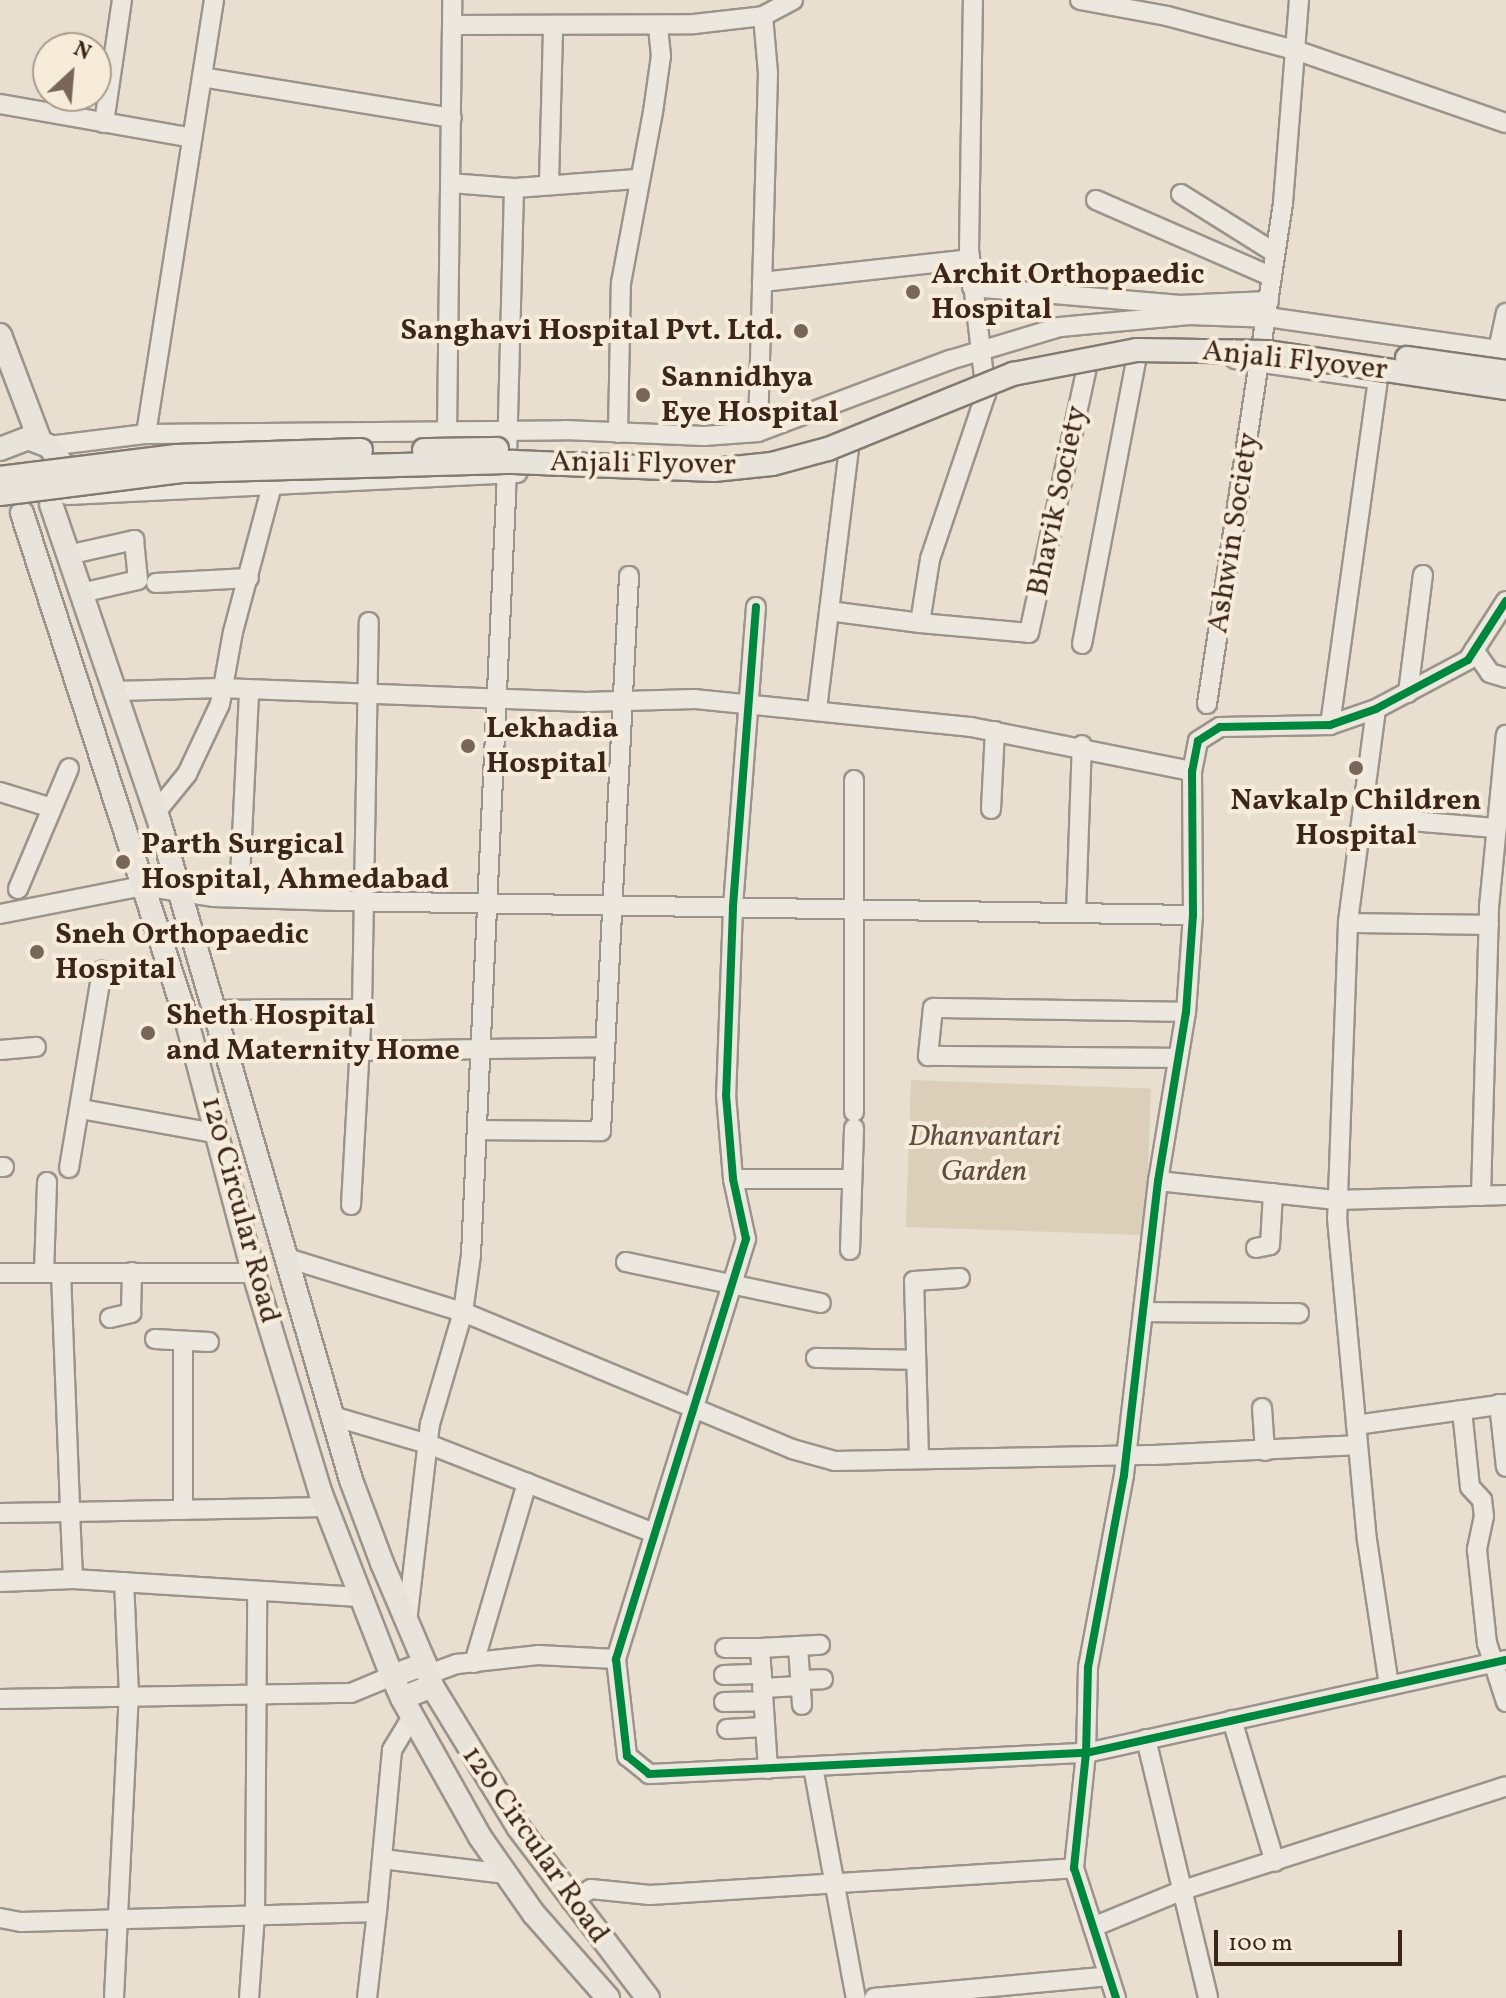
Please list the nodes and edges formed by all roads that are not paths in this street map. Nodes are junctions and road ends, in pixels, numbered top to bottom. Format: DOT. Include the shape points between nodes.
graph roads {
  1 [pos="122,0"];
  2 [pos="214,0"];
  3 [pos="452,0"];
  4 [pos="793,0"];
  5 [pos="973,0"];
  6 [pos="1080,0"];
  7 [pos="1299,0"];
  8 [pos="763,16"];
  9 [pos="454,25"];
  10 [pos="658,25"];
  11 [pos="553,26"];
  12 [pos="1295,50"];
  13 [pos="202,77"];
  14 [pos="0,104"];
  15 [pos="452,118"];
  16 [pos="104,123"];
  17 [pos="1506,123"];
  18 [pos="192,138"];
  19 [pos="638,179"];
  20 [pos="451,183"];
  21 [pos="549,183"];
  22 [pos="514,188"];
  23 [pos="1181,194"];
  24 [pos="1096,200"];
  25 [pos="1275,253"];
  26 [pos="970,259"];
  27 [pos="1272,277"];
  28 [pos="762,282"];
  29 [pos="972,287"];
  30 [pos="1266,310"];
  31 [pos="1506,313"];
  32 [pos="0,335"];
  33 [pos="1502,350"];
  34 [pos="983,351"];
  35 [pos="1136,361"];
  36 [pos="1260,363"];
  37 [pos="1087,368"];
  38 [pos="1506,372"];
  39 [pos="1378,380"];
  40 [pos="1506,388"];
  41 [pos="986,394"];
  42 [pos="1506,397"];
  43 [pos="507,431"];
  44 [pos="758,432"];
  45 [pos="447,433"];
  46 [pos="618,433"];
  47 [pos="146,434"];
  48 [pos="44,443"];
  49 [pos="0,449"];
  50 [pos="849,449"];
  51 [pos="507,473"];
  52 [pos="0,478"];
  53 [pos="273,482"];
  54 [pos="54,500"];
  55 [pos="5,504"];
  56 [pos="72,554"];
  57 [pos="1423,575"];
  58 [pos="629,576"];
  59 [pos="249,578"];
  60 [pos="156,583"];
  61 [pos="85,592"];
  62 [pos="1506,601"];
  63 [pos="756,607"];
  64 [pos="829,611"];
  65 [pos="369,622"];
  66 [pos="920,623"];
  67 [pos="1082,644"];
  68 [pos="1474,650"];
  69 [pos="1506,678"];
  70 [pos="221,688"];
  71 [pos="117,691"];
  72 [pos="249,692"];
  73 [pos="369,693"];
  74 [pos="1408,693"];
  75 [pos="496,698"];
  76 [pos="620,701"];
  77 [pos="750,703"];
  78 [pos="1207,704"];
  79 [pos="817,709"];
  80 [pos="1376,709"];
  81 [pos="1330,725"];
  82 [pos="995,731"];
  83 [pos="1506,735"];
  84 [pos="1082,745"];
  85 [pos="69,768"];
  86 [pos="1192,771"];
  87 [pos="854,780"];
  88 [pos="0,792"];
  89 [pos="1503,795"];
  90 [pos="52,808"];
  91 [pos="991,809"];
  92 [pos="156,812"];
  93 [pos="1362,817"];
  94 [pos="1496,828"];
  95 [pos="143,886"];
  96 [pos="9,888"];
  97 [pos="180,891"];
  98 [pos="239,898"];
  99 [pos="362,901"];
  100 [pos="488,903"];
  101 [pos="611,905"];
  102 [pos="733,908"];
  103 [pos="857,912"];
  104 [pos="5,913"];
  105 [pos="1076,913"];
  106 [pos="1193,915"];
  107 [pos="1348,923"];
  108 [pos="1489,925"];
  109 [pos="102,971"];
  110 [pos="362,1009"];
  111 [pos="215,1010"];
  112 [pos="1186,1012"];
  113 [pos="36,1047"];
  114 [pos="482,1047"];
  115 [pos="605,1047"];
  116 [pos="0,1050"];
  117 [pos="359,1051"];
  118 [pos="1178,1058"];
  119 [pos="81,1109"];
  120 [pos="479,1130"];
  121 [pos="220,1134"];
  122 [pos="69,1168"];
  123 [pos="733,1179"];
  124 [pos="852,1179"];
  125 [pos="1158,1181"];
  126 [pos="47,1182"];
  127 [pos="1273,1193"];
  128 [pos="1506,1195"];
  129 [pos="1481,1196"];
  130 [pos="1337,1200"];
  131 [pos="351,1205"];
  132 [pos="1256,1248"];
  133 [pos="850,1250"];
  134 [pos="287,1258"];
  135 [pos="626,1262"];
  136 [pos="132,1272"];
  137 [pos="0,1273"];
  138 [pos="53,1273"];
  139 [pos="254,1273"];
  140 [pos="960,1278"];
  141 [pos="731,1286"];
  142 [pos="821,1303"];
  143 [pos="463,1312"];
  144 [pos="1143,1312"];
  145 [pos="1299,1313"];
  146 [pos="110,1318"];
  147 [pos="155,1339"];
  148 [pos="183,1341"];
  149 [pos="209,1342"];
  150 [pos="816,1358"];
  151 [pos="916,1360"];
  152 [pos="1503,1404"];
  153 [pos="693,1408"];
  154 [pos="1262,1408"];
  155 [pos="1462,1410"];
  156 [pos="332,1416"];
  157 [pos="1356,1425"];
  158 [pos="428,1444"];
  159 [pos="1358,1445"];
  160 [pos="1265,1451"];
  161 [pos="1128,1452"];
  162 [pos="919,1458"];
  163 [pos="1506,1467"];
  164 [pos="527,1483"];
  165 [pos="326,1507"];
  166 [pos="183,1510"];
  167 [pos="70,1512"];
  168 [pos="0,1513"];
  169 [pos="654,1533"];
  170 [pos="73,1579"];
  171 [pos="0,1582"];
  172 [pos="124,1582"];
  173 [pos="257,1591"];
  174 [pos="359,1597"];
  175 [pos="407,1623"];
  176 [pos="820,1645"];
  177 [pos="798,1646"];
  178 [pos="725,1648"];
  179 [pos="760,1648"];
  180 [pos="616,1659"];
  181 [pos="1500,1661"];
  182 [pos="474,1663"];
  183 [pos="429,1675"];
  184 [pos="724,1675"];
  185 [pos="392,1676"];
  186 [pos="823,1679"];
  187 [pos="800,1683"];
  188 [pos="1389,1685"];
  189 [pos="762,1688"];
  190 [pos="255,1693"];
  191 [pos="129,1695"];
  192 [pos="0,1699"];
  193 [pos="724,1702"];
  194 [pos="1506,1702"];
  195 [pos="802,1705"];
  196 [pos="406,1708"];
  197 [pos="1232,1720"];
  198 [pos="764,1727"];
  199 [pos="727,1729"];
  200 [pos="1146,1739"];
  201 [pos="1086,1753"];
  202 [pos="813,1767"];
  203 [pos="768,1769"];
  204 [pos="1506,1786"];
  205 [pos="382,1859"];
  206 [pos="1275,1862"];
  207 [pos="1074,1868"];
  208 [pos="506,1874"];
  209 [pos="834,1883"];
  210 [pos="1183,1890"];
  211 [pos="571,1901"];
  212 [pos="377,1912"];
  213 [pos="255,1915"];
  214 [pos="0,1918"];
  215 [pos="120,1919"];
  216 [pos="1093,1927"];
  217 [pos="1109,1976"];
  218 [pos="1002,1992"];
  219 [pos="114,1998"];
  220 [pos="249,1998"];
  221 [pos="367,1998"];
  222 [pos="608,1998"];
  223 [pos="648,1998"];
  224 [pos="856,1998"];
  225 [pos="874,1998"];
  226 [pos="1116,1998"];
  227 [pos="1208,1998"];
  1 -- 16 [label="street"];
  2 -- 13 [label="street"];
  3 -- 9 [label="street"];
  4 -- 8 [label="street"];
  5 -- 26 [label="street"];
  6 -- 12 [label="street" via="1167,16"];
  7 -- 12 [label="street, Ashwin Society"];
  8 -- 10 [label="street"];
  8 -- 28 [label="street" via="768,73"];
  9 -- 11 [label="street"];
  9 -- 15 [label="street"];
  10 -- 11 [label="street"];
  10 -- 19 [label="street" via="661,56"];
  11 -- 21 [label="street"];
  12 -- 17 [label="street"];
  12 -- 25 [label="street, Ashwin Society"];
  13 -- 15 [label="street"];
  13 -- 18 [label="street"];
  14 -- 16 [label="street"];
  15 -- 20 [label="street"];
  16 -- 18 [label="street"];
  18 -- 47 [label="street"];
  19 -- 21 [label="street"];
  19 -- 46 [label="street" via="621,283"];
  20 -- 22 [label="street"];
  20 -- 45 [label="street"];
  21 -- 22 [label="street"];
  22 -- 43 [label="street"];
  23 -- 25 [label="street"];
  24 -- 27 [label="street"];
  25 -- 27 [label="street, Ashwin Society"];
  26 -- 28 [label="street"];
  26 -- 29 [label="street"];
  27 -- 30 [label="street, Ashwin Society"];
  28 -- 44 [label="street"];
  29 -- 30 [label="street"];
  29 -- 34 [label="street"];
  30 -- 33 [label="street"];
  30 -- 34 [label="street" via="1060,327"];
  30 -- 36 [label="street, Ashwin Society"];
  31 -- 33 [label="street"];
  32 -- 48 [label="main road"];
  34 -- 41 [label="street"];
  34 -- 44 [label="street"];
  35 -- 36 [label="street"];
  35 -- 37 [label="street"];
  35 -- 67 [label="street"];
  36 -- 39 [label="street"];
  36 -- 78 [label="street, Ashwin Society"];
  37 -- 41 [label="street"];
  37 -- 66 [label="street, Bhavik Society" via="1029,633"];
  38 -- 52 [label="main road, Anjali Flyover, bridge" via="1270,338 1136,337 1008,360 823,435 770,449 713,455 463,448 217,454"];
  39 -- 42 [label="street"];
  39 -- 81 [label="street"];
  40 -- 55 [label="main road, Anjali Flyover, bridge" via="1267,352 1137,350 1013,374 828,449 772,464 714,470 514,462 182,471"];
  41 -- 50 [label="street"];
  41 -- 66 [label="street" via="930,559"];
  43 -- 45 [label="street"];
  43 -- 46 [label="street"];
  43 -- 51 [label="street"];
  44 -- 46 [label="street"];
  45 -- 47 [label="street"];
  47 -- 48 [label="street"];
  48 -- 49 [label="main road" via="16,440"];
  48 -- 54 [label="main road" via="62,464"];
  50 -- 51 [label="street" via="730,479"];
  50 -- 64 [label="street"];
  51 -- 53 [label="street"];
  51 -- 75 [label="street"];
  53 -- 54 [label="street"];
  53 -- 59 [label="street"];
  54 -- 55 [label="main road"];
  54 -- 56 [label="main road, 120 Circular Road"];
  55 -- 95 [label="main road, 120 Circular Road"];
  56 -- 61 [label="main road, 120 Circular Road"];
  56 -- 61 [label="street" via="134,540 138,580"];
  57 -- 74 [label="street"];
  58 -- 76 [label="street"];
  59 -- 60 [label="street"];
  59 -- 70 [label="street"];
  61 -- 71 [label="main road, 120 Circular Road"];
  62 -- 68 [label="street"];
  63 -- 77 [label="street"];
  64 -- 66 [label="street"];
  64 -- 79 [label="street"];
  65 -- 73 [label="street"];
  68 -- 69 [label="street" via="1490,673"];
  68 -- 74 [label="street" via="1468,660"];
  70 -- 71 [label="street"];
  70 -- 72 [label="street"];
  70 -- 92 [label="street" via="210,731 173,796"];
  71 -- 92 [label="main road, 120 Circular Road"];
  72 -- 73 [label="street"];
  72 -- 98 [label="street"];
  73 -- 75 [label="street"];
  73 -- 99 [label="street"];
  74 -- 80 [label="street"];
  75 -- 76 [label="street"];
  75 -- 100 [label="street"];
  76 -- 77 [label="street"];
  76 -- 101 [label="street"];
  77 -- 79 [label="street"];
  77 -- 102 [label="street"];
  79 -- 82 [label="street"];
  80 -- 81 [label="street"];
  80 -- 93 [label="street"];
  81 -- 86 [label="street" via="1220,727 1198,741"];
  82 -- 84 [label="street"];
  82 -- 91 [label="street"];
  83 -- 89 [label="street"];
  84 -- 86 [label="street"];
  84 -- 105 [label="street"];
  85 -- 90 [label="street"];
  86 -- 106 [label="street"];
  87 -- 103 [label="street"];
  88 -- 90 [label="street"];
  89 -- 94 [label="street"];
  90 -- 96 [label="street"];
  92 -- 97 [label="main road, 120 Circular Road"];
  93 -- 94 [label="street"];
  93 -- 107 [label="street"];
  94 -- 108 [label="street"];
  95 -- 97 [label="street"];
  95 -- 104 [label="street"];
  95 -- 121 [label="main road, 120 Circular Road"];
  96 -- 104 [label="street"];
  97 -- 98 [label="street"];
  97 -- 111 [label="main road, 120 Circular Road"];
  98 -- 99 [label="street"];
  99 -- 100 [label="street"];
  99 -- 110 [label="street"];
  100 -- 101 [label="street"];
  100 -- 114 [label="street"];
  101 -- 102 [label="street"];
  101 -- 115 [label="street"];
  102 -- 103 [label="street"];
  102 -- 123 [label="street" via="726,1095"];
  103 -- 105 [label="street"];
  103 -- 124 [label="street"];
  105 -- 106 [label="street"];
  106 -- 112 [label="street"];
  107 -- 108 [label="street"];
  107 -- 130 [label="street"];
  108 -- 129 [label="street"];
  109 -- 119 [label="street"];
  110 -- 111 [label="street"];
  110 -- 117 [label="street"];
  111 -- 134 [label="main road, 120 Circular Road"];
  112 -- 118 [label="street"];
  112 -- 118 [label="street" via="933,1008 928,1056"];
  113 -- 116 [label="street"];
  114 -- 115 [label="street"];
  114 -- 117 [label="street"];
  114 -- 120 [label="street"];
  115 -- 120 [label="street" via="601,1131"];
  117 -- 131 [label="street"];
  118 -- 125 [label="street"];
  119 -- 121 [label="street"];
  119 -- 122 [label="street"];
  120 -- 143 [label="street"];
  121 -- 139 [label="main road, 120 Circular Road"];
  123 -- 124 [label="street"];
  123 -- 141 [label="street" via="746,1239"];
  124 -- 133 [label="street"];
  125 -- 127 [label="street"];
  125 -- 144 [label="street" via="1161,1197"];
  126 -- 138 [label="street"];
  127 -- 130 [label="street"];
  127 -- 132 [label="street" via="1270,1245"];
  128 -- 129 [label="street"];
  129 -- 130 [label="street"];
  130 -- 157 [label="street"];
  134 -- 143 [label="street"];
  134 -- 156 [label="main road, 120 Circular Road"];
  135 -- 141 [label="street"];
  136 -- 138 [label="street"];
  136 -- 139 [label="street"];
  136 -- 146 [label="street" via="131,1313"];
  137 -- 138 [label="street"];
  138 -- 167 [label="street"];
  139 -- 165 [label="main road, 120 Circular Road"];
  140 -- 151 [label="street" via="914,1281"];
  141 -- 142 [label="street"];
  141 -- 153 [label="street"];
  143 -- 153 [label="street"];
  143 -- 158 [label="street"];
  144 -- 145 [label="street"];
  144 -- 161 [label="street"];
  147 -- 148 [label="street"];
  148 -- 149 [label="street"];
  148 -- 166 [label="street"];
  150 -- 151 [label="street"];
  151 -- 162 [label="street"];
  152 -- 155 [label="street"];
  152 -- 163 [label="street"];
  153 -- 162 [label="street" via="835,1461"];
  153 -- 169 [label="street"];
  154 -- 160 [label="street"];
  155 -- 157 [label="street"];
  155 -- 181 [label="street" via="1470,1487 1482,1500 1477,1550"];
  156 -- 158 [label="street"];
  156 -- 175 [label="main road, 120 Circular Road"];
  157 -- 159 [label="street"];
  158 -- 164 [label="street"];
  158 -- 175 [label="street"];
  159 -- 160 [label="street"];
  159 -- 188 [label="street"];
  160 -- 161 [label="street"];
  161 -- 162 [label="street"];
  161 -- 201 [label="street" via="1088,1667"];
  164 -- 169 [label="street"];
  164 -- 182 [label="street"];
  165 -- 166 [label="street"];
  165 -- 174 [label="main road, 120 Circular Road"];
  166 -- 167 [label="street"];
  167 -- 168 [label="street"];
  167 -- 170 [label="street"];
  169 -- 180 [label="street"];
  170 -- 171 [label="street"];
  170 -- 172 [label="street"];
  172 -- 173 [label="street"];
  172 -- 191 [label="street"];
  173 -- 174 [label="street"];
  173 -- 190 [label="street"];
  174 -- 185 [label="main road, 120 Circular Road"];
  175 -- 183 [label="main road, 120 Circular Road"];
  176 -- 177 [label="street"];
  177 -- 179 [label="street"];
  177 -- 187 [label="street"];
  178 -- 179 [label="street"];
  179 -- 189 [label="street"];
  180 -- 182 [label="street" via="538,1655"];
  180 -- 203 [label="street" via="627,1756 649,1774"];
  181 -- 188 [label="street"];
  181 -- 194 [label="street"];
  182 -- 183 [label="street"];
  183 -- 185 [label="main road"];
  183 -- 196 [label="main road"];
  183 -- 211 [label="main road, 120 Circular Road" via="464,1745"];
  184 -- 189 [label="street"];
  185 -- 190 [label="street" via="351,1693"];
  185 -- 196 [label="main road, 120 Circular Road"];
  186 -- 187 [label="street"];
  187 -- 189 [label="street"];
  187 -- 195 [label="street"];
  188 -- 197 [label="street"];
  189 -- 193 [label="street"];
  189 -- 198 [label="street"];
  190 -- 191 [label="street"];
  190 -- 213 [label="street"];
  191 -- 192 [label="street"];
  191 -- 215 [label="street"];
  196 -- 205 [label="street" via="392,1750"];
  196 -- 208 [label="main road, 120 Circular Road"];
  197 -- 200 [label="street"];
  197 -- 206 [label="street"];
  198 -- 199 [label="street"];
  198 -- 203 [label="street"];
  200 -- 201 [label="street"];
  200 -- 210 [label="street"];
  201 -- 202 [label="street"];
  201 -- 207 [label="street"];
  202 -- 203 [label="street"];
  202 -- 209 [label="street"];
  204 -- 206 [label="street"];
  205 -- 208 [label="street"];
  205 -- 212 [label="street"];
  206 -- 210 [label="street"];
  207 -- 209 [label="street"];
  207 -- 216 [label="street"];
  208 -- 222 [label="main road, 120 Circular Road"];
  209 -- 211 [label="street" via="650,1895 591,1889"];
  209 -- 224 [label="street"];
  210 -- 216 [label="street"];
  210 -- 227 [label="street"];
  211 -- 223 [label="main road, 120 Circular Road"];
  212 -- 213 [label="street"];
  212 -- 221 [label="street"];
  213 -- 215 [label="street"];
  213 -- 220 [label="street"];
  214 -- 215 [label="street"];
  215 -- 219 [label="street"];
  216 -- 217 [label="street"];
  217 -- 218 [label="street"];
  217 -- 226 [label="street"];
  218 -- 225 [label="street"];
}
